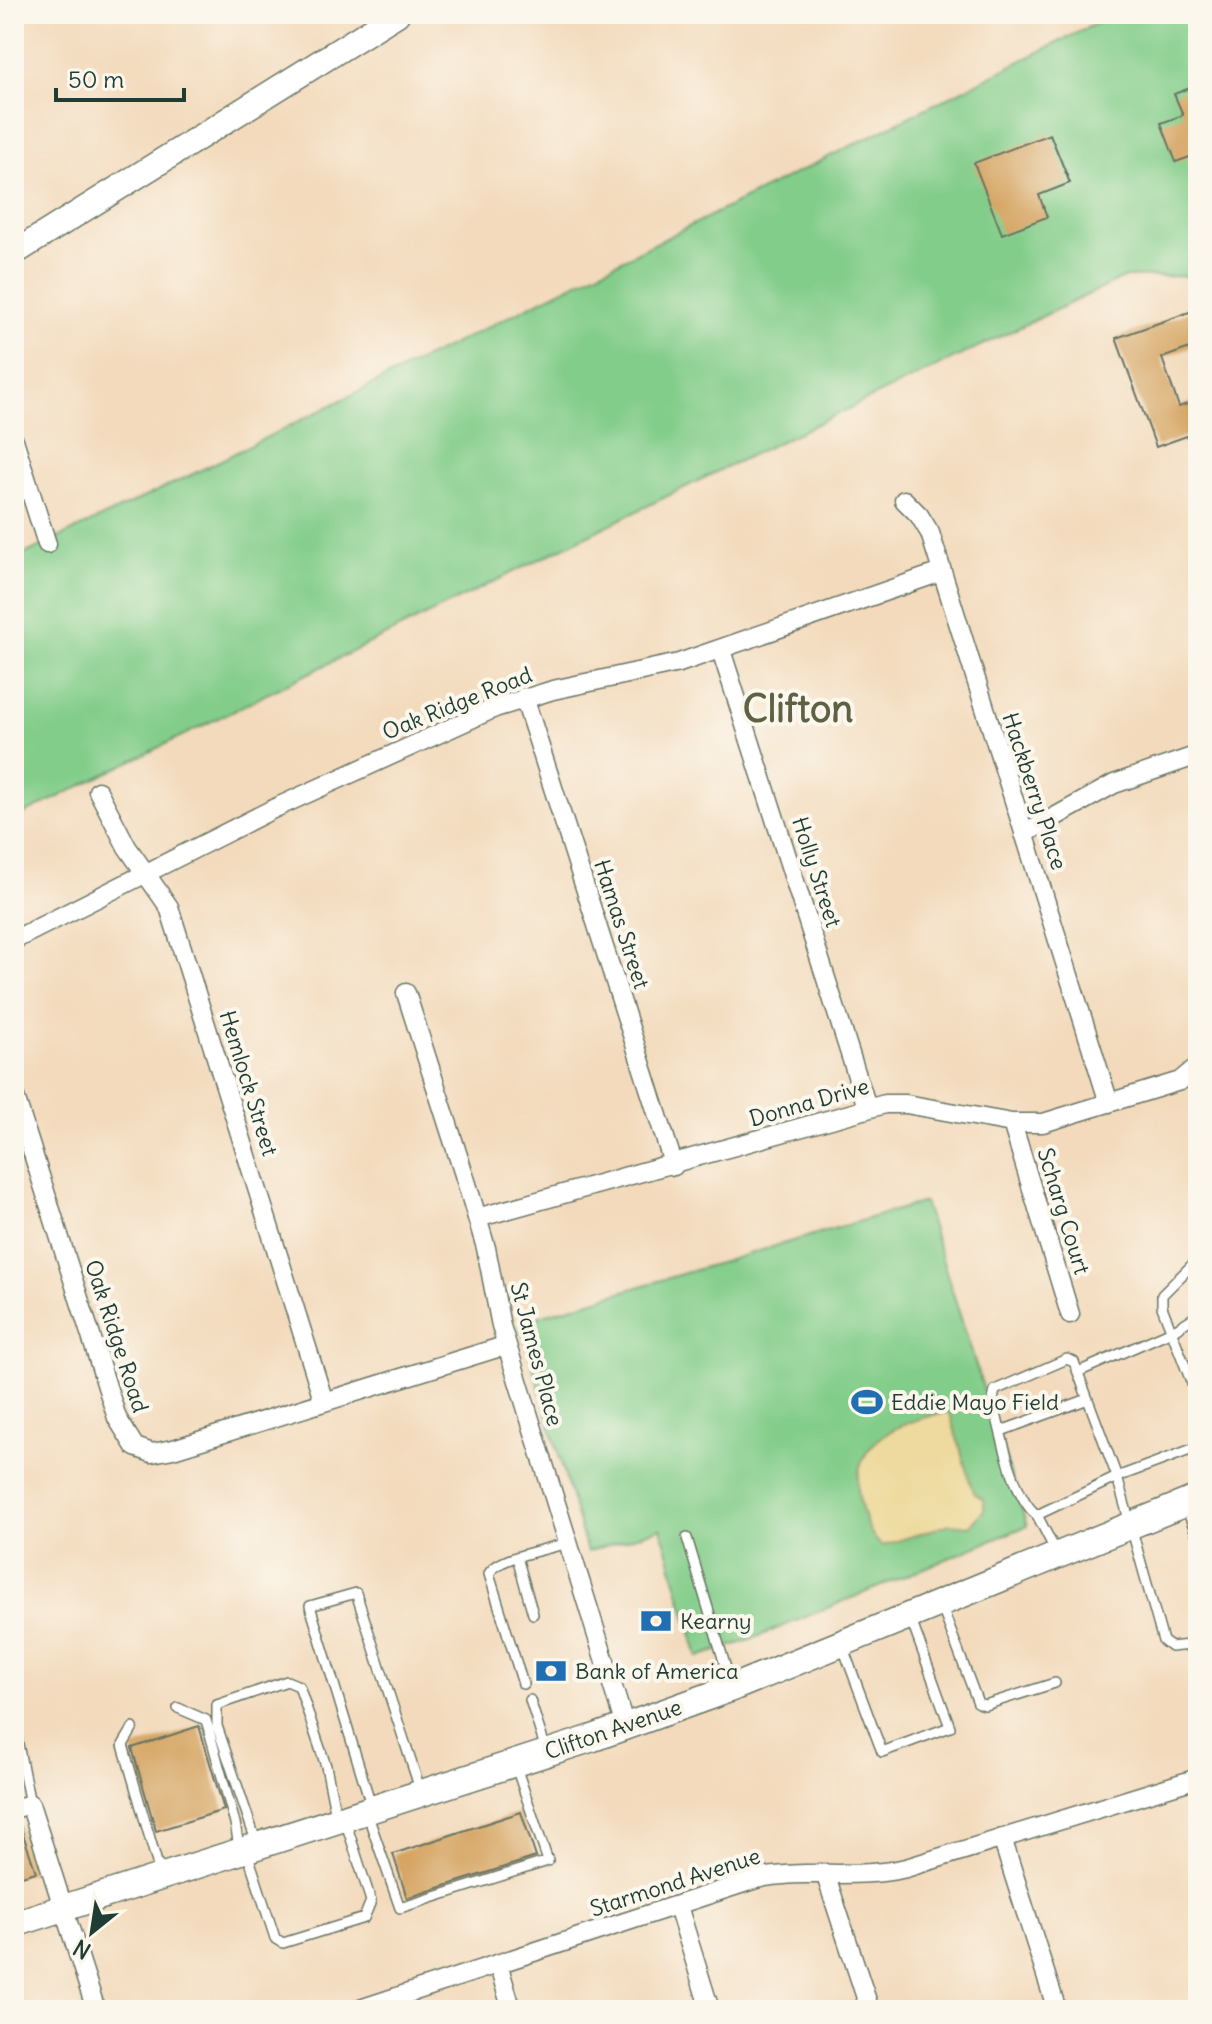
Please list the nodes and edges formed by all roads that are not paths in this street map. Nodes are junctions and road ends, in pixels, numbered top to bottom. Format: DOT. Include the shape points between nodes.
graph roads {
  1 [pos="397,14"];
  2 [pos="14,253"];
  3 [pos="14,440"];
  4 [pos="904,500"];
  5 [pos="47,544"];
  6 [pos="941,572"];
  7 [pos="721,650"];
  8 [pos="524,697"];
  9 [pos="1198,755"];
  10 [pos="98,791"];
  11 [pos="1024,834"];
  12 [pos="144,873"];
  13 [pos="14,940"];
  14 [pos="406,993"];
  15 [pos="1198,1066"];
  16 [pos="14,1094"];
  17 [pos="1109,1103"];
  18 [pos="867,1107"];
  19 [pos="1012,1123"];
  20 [pos="674,1166"];
  21 [pos="477,1218"];
  22 [pos="1198,1259"];
  23 [pos="1070,1314"];
  24 [pos="1198,1315"];
  25 [pos="1172,1331"];
  26 [pos="507,1345"];
  27 [pos="1078,1372"];
  28 [pos="1088,1399"];
  29 [pos="1198,1399"];
  30 [pos="324,1402"];
  31 [pos="1001,1431"];
  32 [pos="1198,1447"];
  33 [pos="1117,1477"];
  34 [pos="1191,1501"];
  35 [pos="1037,1515"];
  36 [pos="1132,1526"];
  37 [pos="687,1538"];
  38 [pos="1198,1538"];
  39 [pos="567,1543"];
  40 [pos="1058,1556"];
  41 [pos="512,1558"];
  42 [pos="941,1605"];
  43 [pos="533,1614"];
  44 [pos="910,1617"];
  45 [pos="1198,1644"];
  46 [pos="842,1645"];
  47 [pos="1055,1683"];
  48 [pos="523,1684"];
  49 [pos="732,1688"];
  50 [pos="530,1700"];
  51 [pos="178,1708"];
  52 [pos="14,1724"];
  53 [pos="625,1726"];
  54 [pos="133,1728"];
  55 [pos="546,1752"];
  56 [pos="515,1763"];
  57 [pos="1198,1778"];
  58 [pos="421,1793"];
  59 [pos="22,1806"];
  60 [pos="355,1814"];
  61 [pos="1002,1838"];
  62 [pos="248,1848"];
  63 [pos="825,1873"];
  64 [pos="161,1876"];
  65 [pos="678,1906"];
  66 [pos="64,1908"];
  67 [pos="14,1924"];
  68 [pos="498,1964"];
  69 [pos="96,2010"];
  70 [pos="357,2010"];
  71 [pos="512,2010"];
  72 [pos="710,2010"];
  73 [pos="870,2010"];
  74 [pos="1057,2010"];
  1 -- 2 [label="street"];
  3 -- 5 [label="street"];
  4 -- 6 [label="street, Hackberry Place" via="930,533"];
  6 -- 7 [label="street, Oak Ridge Road"];
  6 -- 11 [label="street, Hackberry Place"];
  7 -- 8 [label="street, Oak Ridge Road"];
  7 -- 18 [label="street, Holly Street"];
  8 -- 12 [label="street, Oak Ridge Road"];
  8 -- 20 [label="street, Hamas Street"];
  9 -- 11 [label="street" via="1114,784"];
  10 -- 12 [label="street, Hemlock Street"];
  11 -- 17 [label="street, Hackberry Place"];
  12 -- 13 [label="street, Oak Ridge Road"];
  12 -- 30 [label="street, Hemlock Street" via="169,907"];
  14 -- 21 [label="street, St James Place"];
  15 -- 17 [label="street, Donna Drive" via="1180,1081"];
  16 -- 30 [label="street, Oak Ridge Road" via="117,1418 135,1447 152,1453 173,1449"];
  17 -- 19 [label="street, Donna Drive" via="1043,1123"];
  18 -- 19 [label="street, Donna Drive" via="906,1104"];
  18 -- 20 [label="street, Donna Drive"];
  19 -- 23 [label="street, Scharg Court"];
  20 -- 21 [label="street, Donna Drive"];
  21 -- 26 [label="street, St James Place"];
  22 -- 25 [label="lane" via="1162,1295"];
  24 -- 25 [label="lane"];
  25 -- 27 [label="lane"];
  25 -- 29 [label="lane"];
  26 -- 30 [label="street, Oak Ridge Road"];
  26 -- 39 [label="street, St James Place"];
  27 -- 28 [label="lane"];
  27 -- 31 [label="lane" via="1067,1359 995,1390"];
  28 -- 31 [label="lane"];
  28 -- 33 [label="lane"];
  31 -- 35 [label="lane" via="1017,1484"];
  32 -- 33 [label="lane"];
  33 -- 35 [label="lane"];
  33 -- 36 [label="lane"];
  34 -- 36 [label="main road, Clifton Avenue"];
  34 -- 38 [label="lane"];
  35 -- 40 [label="lane"];
  36 -- 40 [label="main road, Clifton Avenue"];
  36 -- 45 [label="lane" via="1163,1641 1171,1647"];
  37 -- 49 [label="lane"];
  39 -- 41 [label="lane"];
  39 -- 53 [label="street, St James Place"];
  40 -- 42 [label="main road, Clifton Avenue"];
  41 -- 43 [label="lane"];
  41 -- 48 [label="lane" via="496,1563 489,1574"];
  42 -- 44 [label="main road, Clifton Avenue"];
  42 -- 47 [label="lane" via="978,1703"];
  44 -- 46 [label="main road, Clifton Avenue"];
  44 -- 46 [label="lane" via="950,1727 882,1752"];
  46 -- 49 [label="main road, Clifton Avenue"];
  49 -- 53 [label="main road, Clifton Avenue"];
  50 -- 55 [label="lane"];
  51 -- 62 [label="lane" via="206,1720 235,1823"];
  52 -- 59 [label="lane"];
  53 -- 55 [label="main road, Clifton Avenue"];
  54 -- 64 [label="lane" via="123,1745"];
  55 -- 56 [label="main road, Clifton Avenue"];
  56 -- 58 [label="main road, Clifton Avenue"];
  56 -- 60 [label="lane" via="548,1861 400,1908"];
  57 -- 61 [label="street, Starmond Avenue"];
  58 -- 60 [label="main road, Clifton Avenue"];
  58 -- 60 [label="lane" via="356,1593 310,1606"];
  59 -- 66 [label="street"];
  60 -- 62 [label="main road, Clifton Avenue"];
  60 -- 62 [label="lane" via="371,1901 364,1918 283,1943 275,1938"];
  60 -- 62 [label="lane" via="326,1766 299,1686 287,1681 217,1705 217,1726"];
  61 -- 63 [label="street, Starmond Avenue" via="879,1874"];
  61 -- 74 [label="street"];
  62 -- 64 [label="main road, Clifton Avenue"];
  63 -- 65 [label="street, Starmond Avenue" via="756,1879"];
  63 -- 73 [label="street"];
  64 -- 66 [label="main road, Clifton Avenue"];
  65 -- 68 [label="street, Starmond Avenue"];
  65 -- 72 [label="street"];
  66 -- 67 [label="main road, Clifton Avenue"];
  66 -- 69 [label="street"];
  68 -- 70 [label="street, Starmond Avenue"];
  68 -- 71 [label="street"];
}
